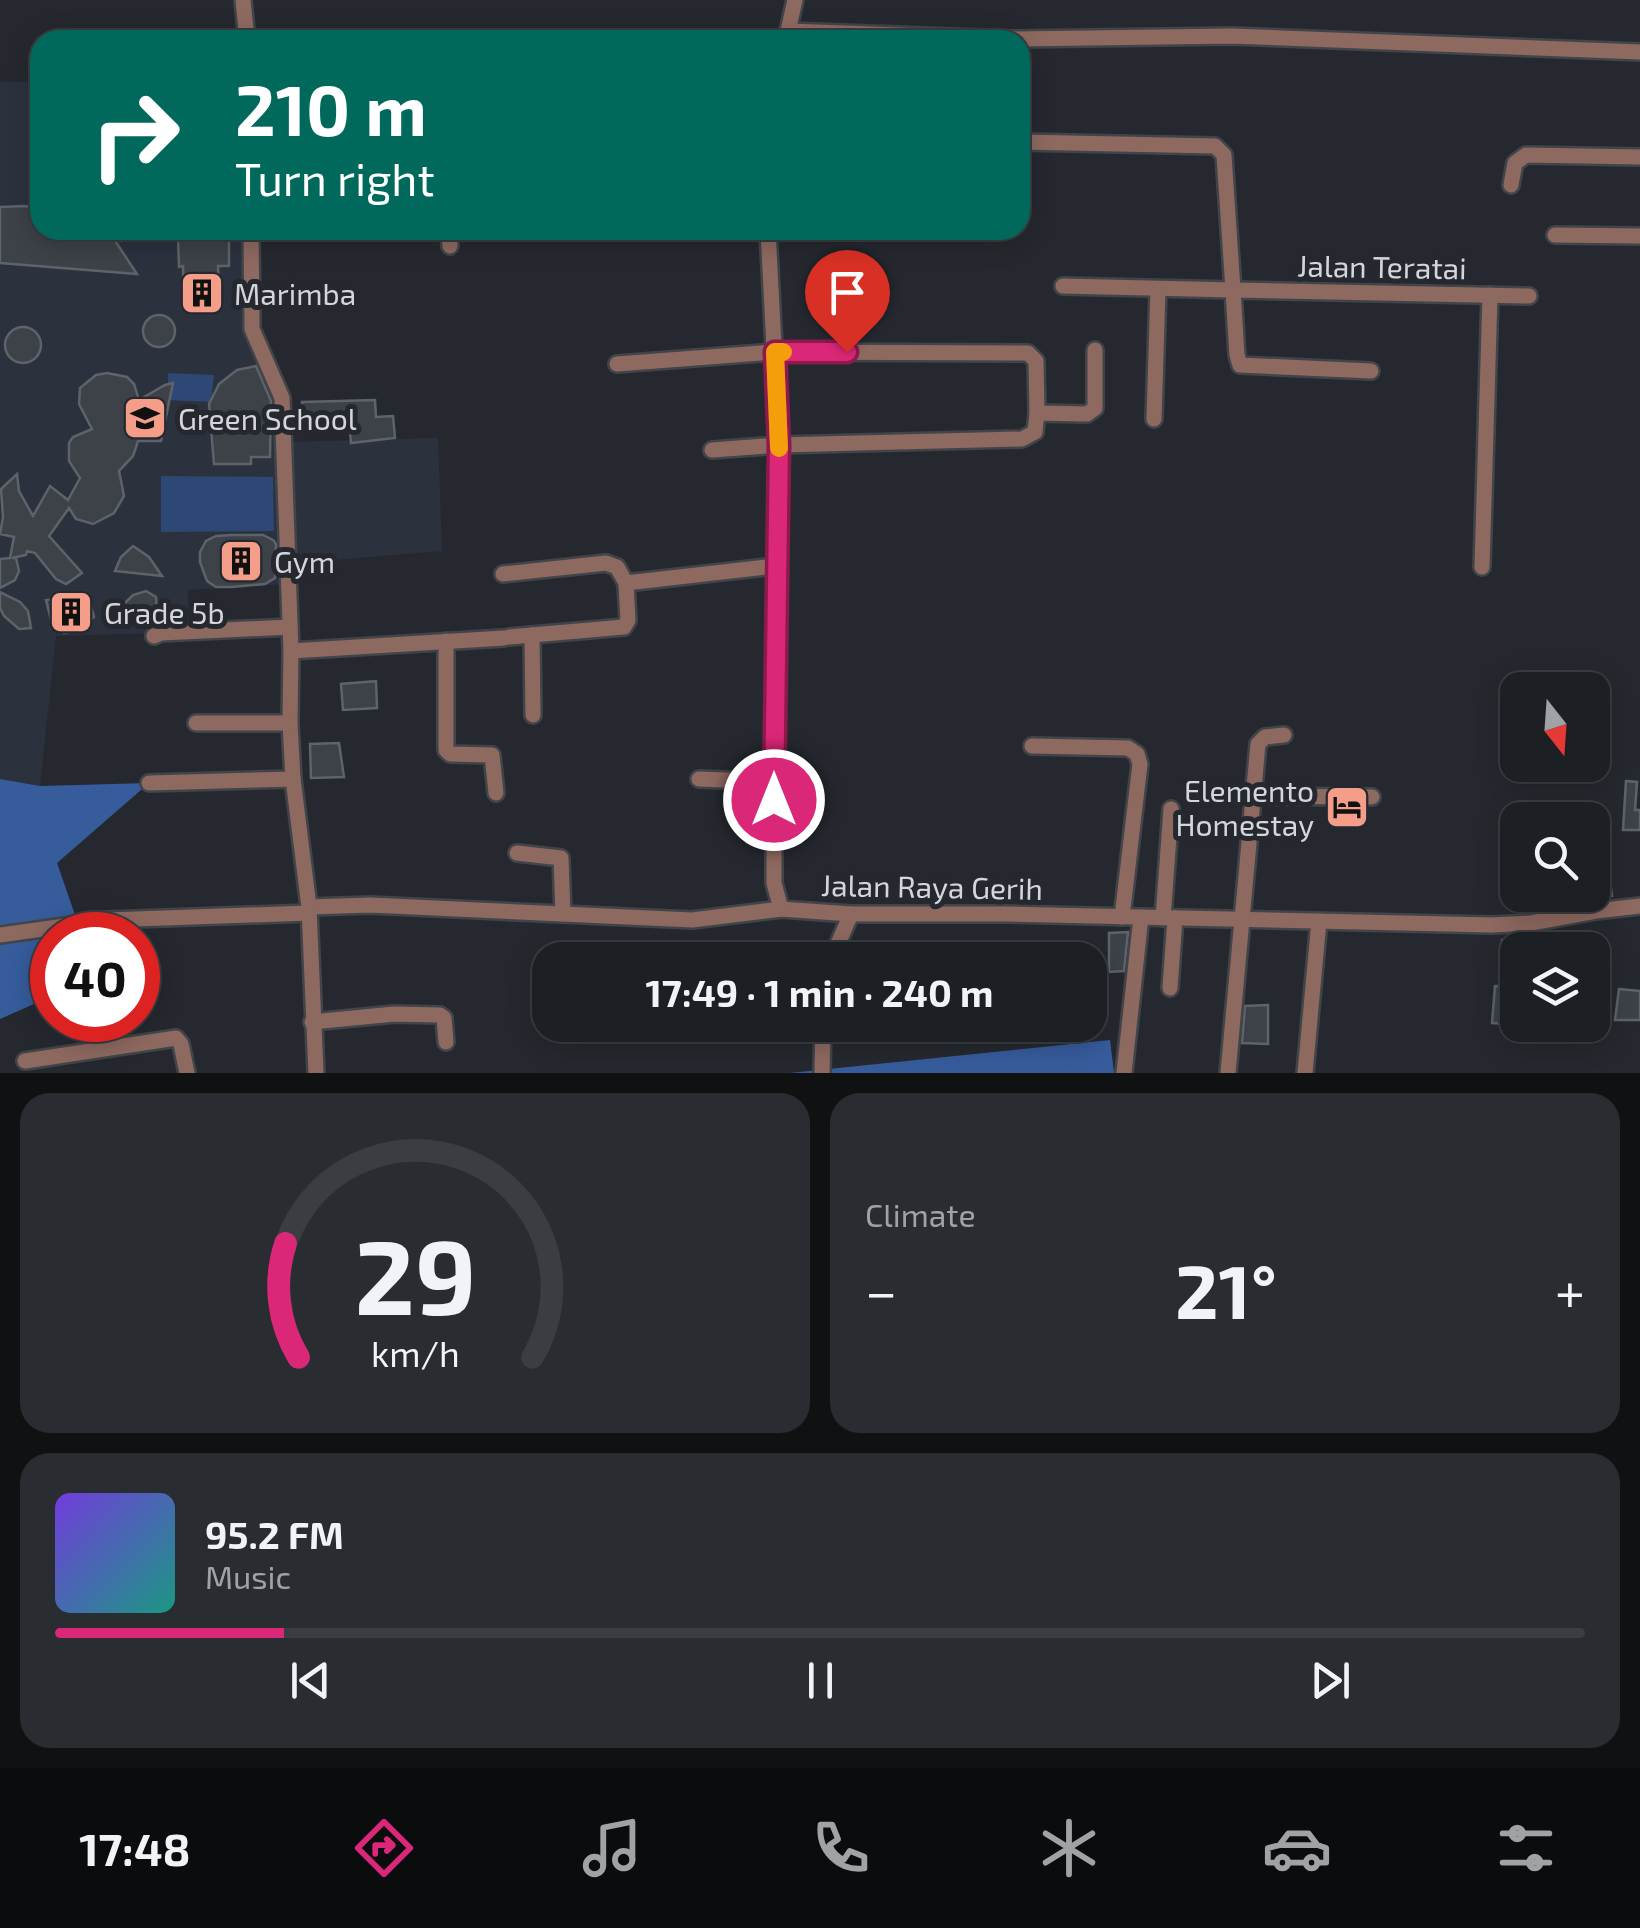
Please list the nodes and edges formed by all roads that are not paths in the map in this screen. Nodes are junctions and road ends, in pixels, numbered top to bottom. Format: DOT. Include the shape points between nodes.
graph roads {
  1 [pos="243,0"];
  2 [pos="795,0"];
  3 [pos="245,30"];
  4 [pos="788,30"];
  5 [pos="1030,40"];
  6 [pos="1640,52"];
  7 [pos="1030,142"];
  8 [pos="1640,157"];
  9 [pos="1512,185"];
  10 [pos="1555,235"];
  11 [pos="1640,236"];
  12 [pos="250,240"];
  13 [pos="769,240"];
  14 [pos="1062,286"];
  15 [pos="1158,289"];
  16 [pos="1233,290"];
  17 [pos="1490,295"];
  18 [pos="1530,296"];
  19 [pos="1095,350"];
  20 [pos="775,352"];
  21 [pos="617,364"];
  22 [pos="1371,370"];
  23 [pos="1037,413"];
  24 [pos="1154,419"];
  25 [pos="779,445"];
  26 [pos="712,450"];
  27 [pos="775,566"];
  28 [pos="1482,568"];
  29 [pos="503,574"];
  30 [pos="626,583"];
  31 [pos="290,626"];
  32 [pos="532,634"];
  33 [pos="154,636"];
  34 [pos="446,641"];
  35 [pos="291,650"];
  36 [pos="533,715"];
  37 [pos="196,723"];
  38 [pos="290,723"];
  39 [pos="1284,735"];
  40 [pos="1032,746"];
  41 [pos="699,778"];
  42 [pos="293,779"];
  43 [pos="149,782"];
  44 [pos="774,782"];
  45 [pos="496,793"];
  46 [pos="1253,796"];
  47 [pos="1372,797"];
  48 [pos="1171,809"];
  49 [pos="517,853"];
  50 [pos="1640,906"];
  51 [pos="780,908"];
  52 [pos="309,910"];
  53 [pos="563,914"];
  54 [pos="851,914"];
  55 [pos="1122,917"];
  56 [pos="1142,917"];
  57 [pos="1169,918"];
  58 [pos="1240,920"];
  59 [pos="1319,922"];
  60 [pos="0,935"];
  61 [pos="839,942"];
  62 [pos="1170,988"];
  63 [pos="312,1022"];
  64 [pos="446,1042"];
  65 [pos="823,1042"];
  66 [pos="24,1061"];
  67 [pos="186,1073"];
  68 [pos="316,1073"];
  69 [pos="822,1073"];
  70 [pos="1124,1073"];
  71 [pos="1228,1073"];
  72 [pos="1305,1073"];
  1 -- 3 [label="street"];
  2 -- 4 [label="street"];
  5 -- 6 [label="street" via="1232,36"];
  7 -- 16 [label="street" via="1221,150"];
  8 -- 9 [label="street" via="1526,155 1514,163"];
  10 -- 11 [label="street"];
  12 -- 31 [label="street" via="252,329 282,398"];
  13 -- 20 [label="street, Jalan Raya Gerih"];
  14 -- 15 [label="street, Jalan Teratai"];
  15 -- 16 [label="street, Jalan Teratai"];
  15 -- 24 [label="street"];
  16 -- 17 [label="street, Jalan Teratai"];
  16 -- 22 [label="street" via="1240,365"];
  17 -- 18 [label="street, Jalan Teratai"];
  17 -- 28 [label="street"];
  19 -- 23 [label="street" via="1096,408"];
  20 -- 21 [label="street"];
  20 -- 23 [label="street" via="1028,353 1036,361"];
  20 -- 25 [label="street, Jalan Raya Gerih"];
  23 -- 25 [label="street" via="1035,432 1022,439"];
  25 -- 26 [label="street"];
  25 -- 27 [label="street, Jalan Raya Gerih"];
  27 -- 30 [label="street"];
  27 -- 44 [label="street, Jalan Raya Gerih"];
  29 -- 30 [label="street" via="606,563"];
  30 -- 32 [label="street" via="626,626"];
  31 -- 33 [label="street"];
  31 -- 35 [label="street"];
  32 -- 34 [label="street"];
  32 -- 36 [label="street"];
  34 -- 35 [label="street"];
  34 -- 45 [label="street" via="446,750 492,756"];
  35 -- 38 [label="street"];
  37 -- 38 [label="street"];
  38 -- 42 [label="street"];
  39 -- 46 [label="street" via="1265,736 1258,744"];
  40 -- 55 [label="street" via="1128,748 1138,754"];
  41 -- 44 [label="street"];
  42 -- 43 [label="street"];
  42 -- 52 [label="street"];
  44 -- 51 [label="street, Jalan Raya Gerih"];
  46 -- 47 [label="street"];
  46 -- 58 [label="street"];
  48 -- 57 [label="street"];
  49 -- 53 [label="street" via="561,858"];
  50 -- 59 [label="street, Jalan Raya Gerih" via="1532,924"];
  51 -- 53 [label="street" via="692,920"];
  51 -- 54 [label="street, Jalan Raya Gerih"];
  52 -- 53 [label="street" via="370,905"];
  52 -- 60 [label="street" via="107,920"];
  52 -- 63 [label="street"];
  54 -- 55 [label="street, Jalan Raya Gerih"];
  54 -- 61 [label="street"];
  55 -- 56 [label="street, Jalan Raya Gerih"];
  56 -- 57 [label="street, Jalan Raya Gerih"];
  56 -- 70 [label="street"];
  57 -- 58 [label="street, Jalan Raya Gerih"];
  57 -- 62 [label="street"];
  58 -- 59 [label="street, Jalan Raya Gerih"];
  58 -- 71 [label="street"];
  59 -- 72 [label="street"];
  63 -- 64 [label="street" via="440,1015"];
  63 -- 68 [label="street"];
  65 -- 69 [label="street"];
  66 -- 67 [label="street" via="176,1038"];
}
